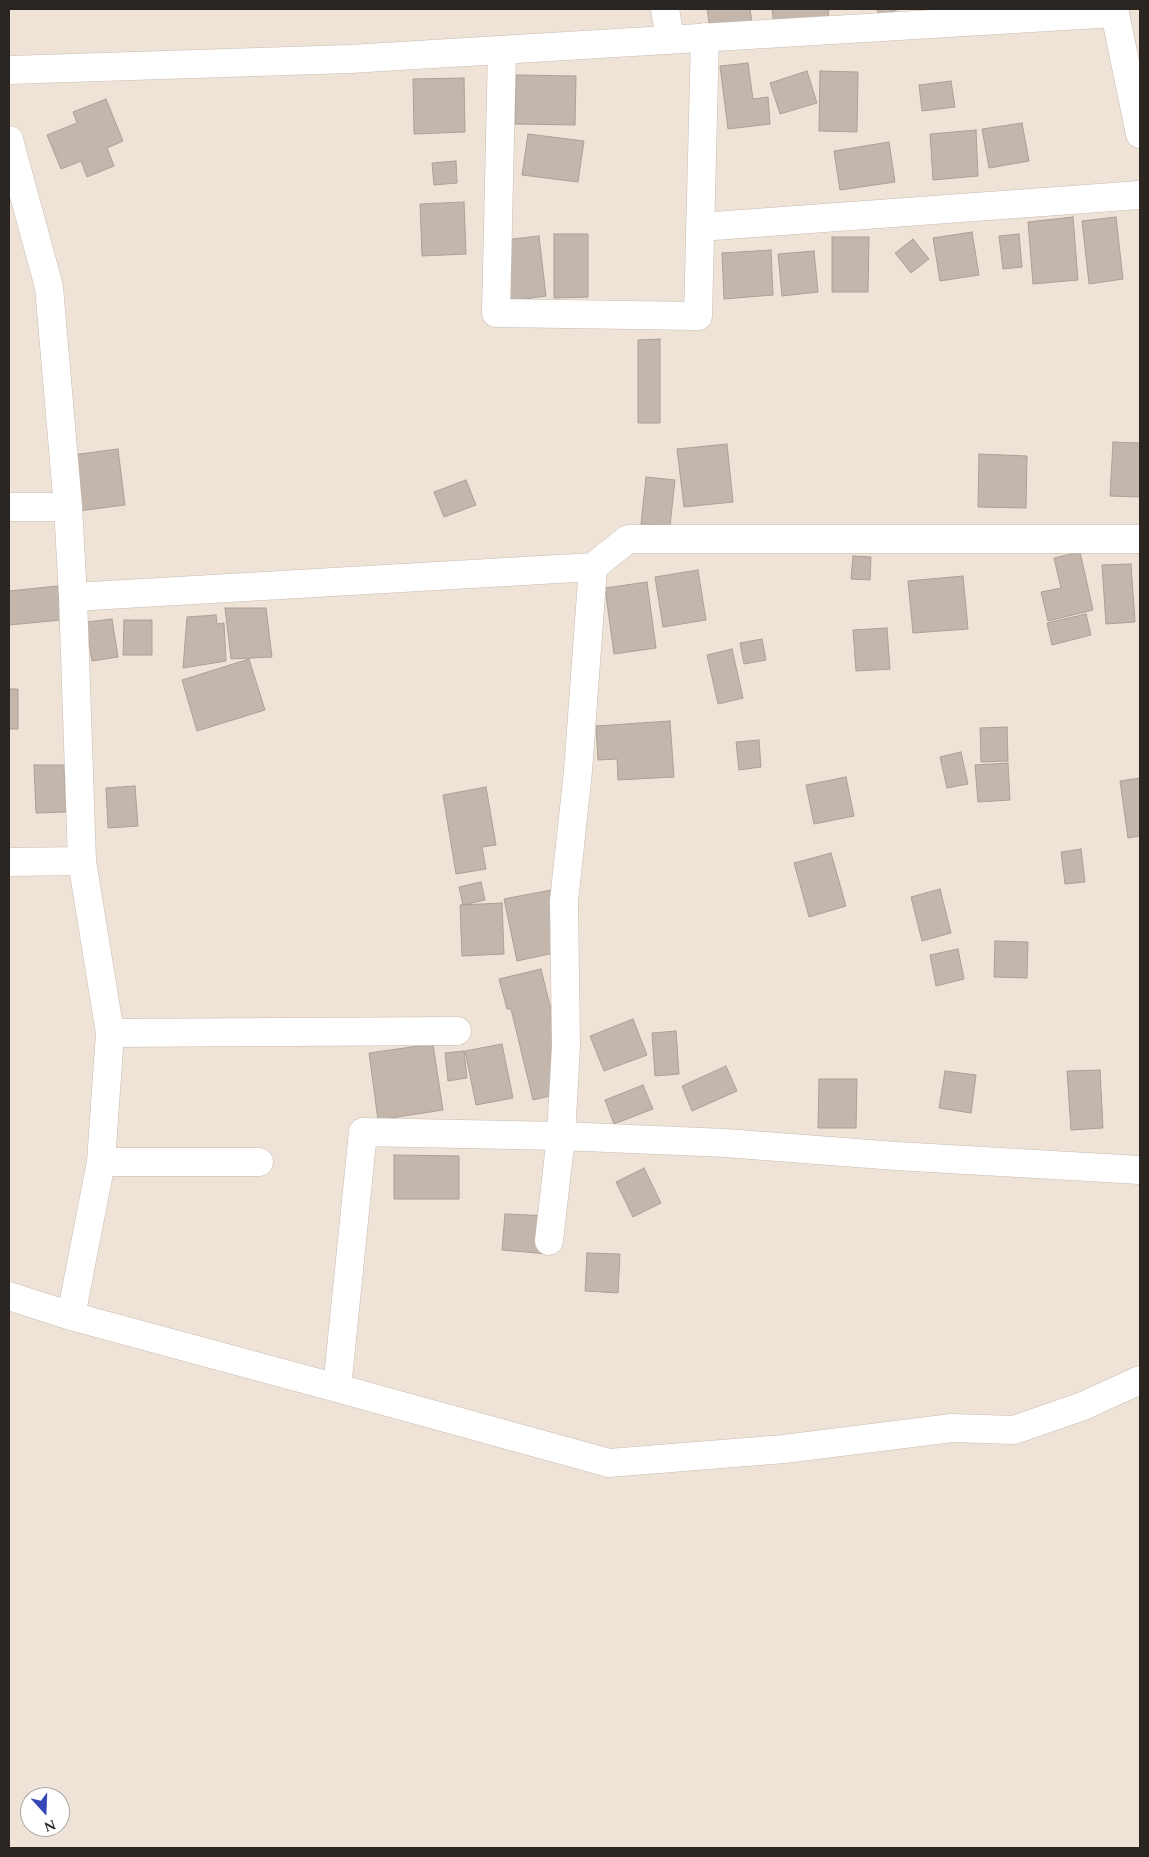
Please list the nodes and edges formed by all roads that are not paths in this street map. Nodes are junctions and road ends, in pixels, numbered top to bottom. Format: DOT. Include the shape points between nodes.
graph roads {
  1 [pos="665,9"];
  2 [pos="1115,11"];
  3 [pos="705,38"];
  4 [pos="670,39"];
  5 [pos="502,50"];
  6 [pos="9,70"];
  7 [pos="1140,134"];
  8 [pos="9,140"];
  9 [pos="1140,195"];
  10 [pos="700,227"];
  11 [pos="9,507"];
  12 [pos="68,507"];
  13 [pos="1140,539"];
  14 [pos="593,567"];
  15 [pos="73,597"];
  16 [pos="82,861"];
  17 [pos="9,862"];
  18 [pos="457,1031"];
  19 [pos="110,1033"];
  20 [pos="561,1136"];
  21 [pos="101,1162"];
  22 [pos="259,1162"];
  23 [pos="1140,1170"];
  24 [pos="549,1241"];
  25 [pos="9,1296"];
  26 [pos="71,1316"];
  27 [pos="1140,1380"];
  28 [pos="337,1388"];
  1 -- 4 [label="street"];
  2 -- 3 [label="street"];
  2 -- 7 [label="street"];
  3 -- 4 [label="street"];
  3 -- 10 [label="street"];
  4 -- 5 [label="street"];
  5 -- 6 [label="street" via="350,59"];
  5 -- 10 [label="street" via="496,313 698,316"];
  8 -- 12 [label="street" via="49,287"];
  9 -- 10 [label="street"];
  11 -- 12 [label="street"];
  12 -- 15 [label="street"];
  13 -- 14 [label="street" via="628,539"];
  14 -- 15 [label="street"];
  14 -- 20 [label="street" via="578,770 564,901 566,1046"];
  15 -- 16 [label="street"];
  16 -- 17 [label="street"];
  16 -- 19 [label="street"];
  18 -- 19 [label="street"];
  19 -- 21 [label="street"];
  20 -- 23 [label="street" via="725,1142"];
  20 -- 24 [label="street"];
  20 -- 28 [label="street" via="363,1132"];
  21 -- 22 [label="street"];
  21 -- 26 [label="street"];
  25 -- 26 [label="street"];
  26 -- 28 [label="street"];
  27 -- 28 [label="street" via="1083,1406 1014,1430 952,1428 784,1449 609,1463"];
}
